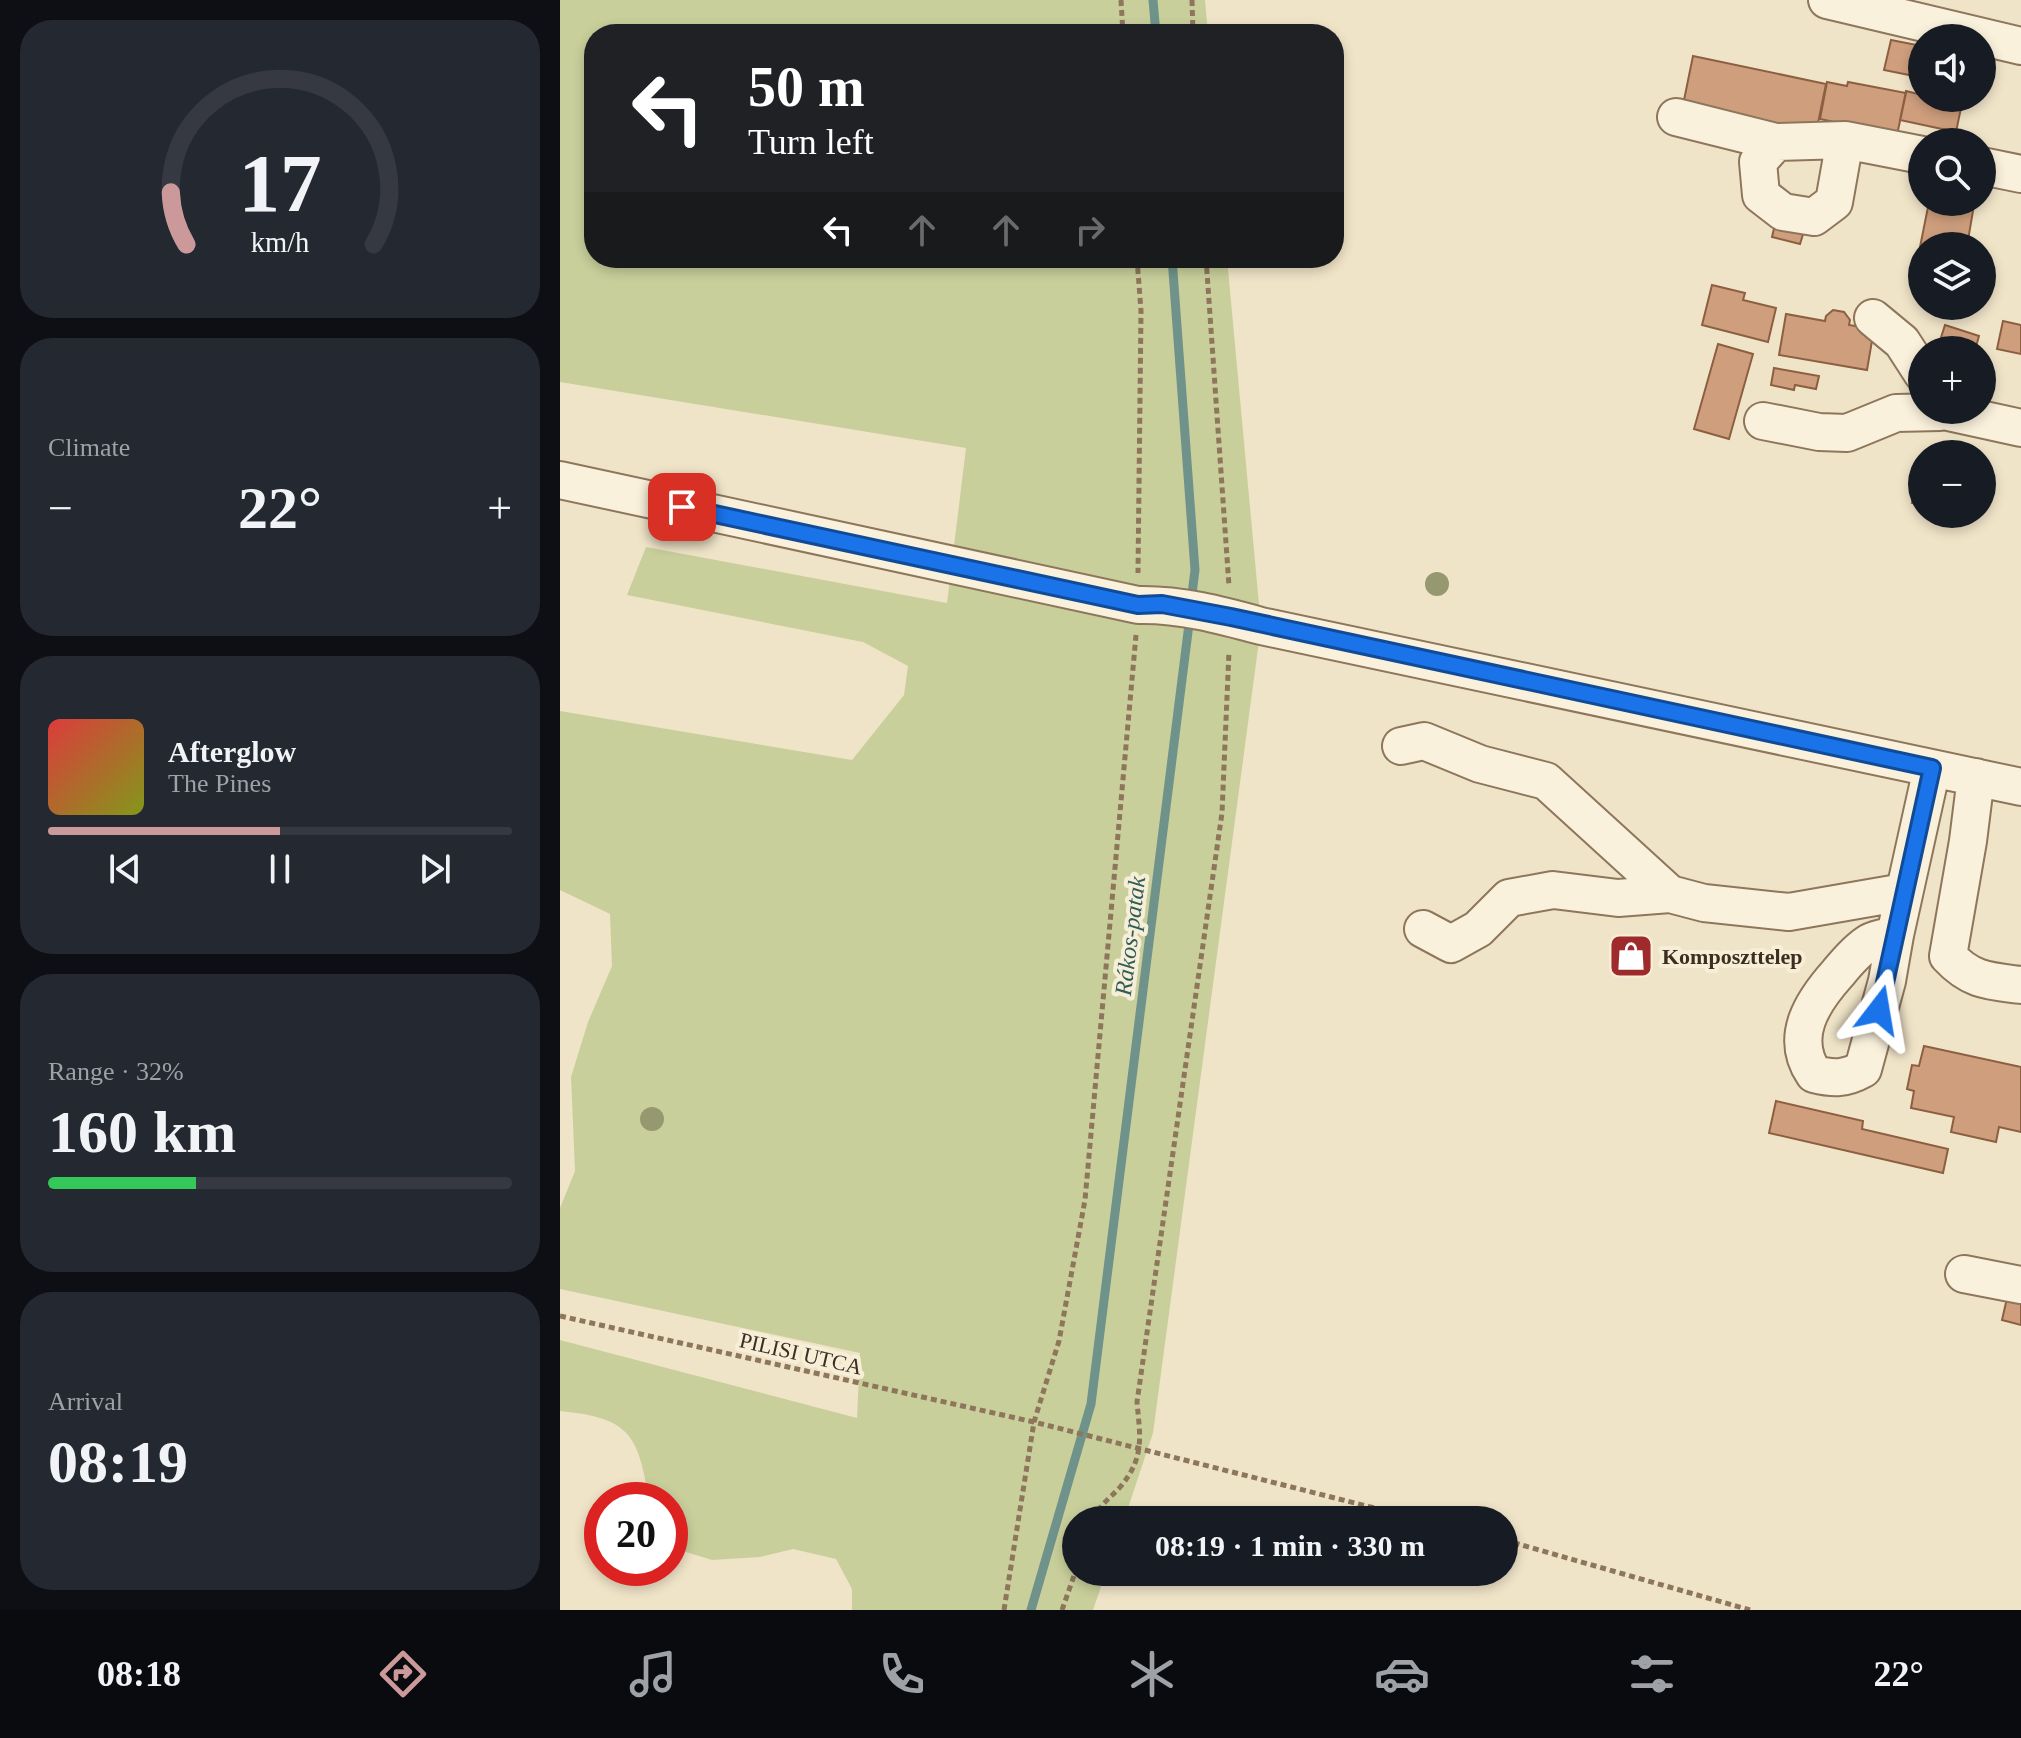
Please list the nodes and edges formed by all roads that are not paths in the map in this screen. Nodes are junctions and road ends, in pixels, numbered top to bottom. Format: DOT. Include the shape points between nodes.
graph roads {
  1 [pos="1827,0"];
  2 [pos="2021,46"];
  3 [pos="1676,117"];
  4 [pos="1845,140"];
  5 [pos="1776,142"];
  6 [pos="1908,152"];
  7 [pos="1996,169"];
  8 [pos="2021,174"];
  9 [pos="1873,318"];
  10 [pos="1908,351"];
  11 [pos="1908,412"];
  12 [pos="1763,421"];
  13 [pos="1996,423"];
  14 [pos="2021,428"];
  15 [pos="560,480"];
  16 [pos="1401,746"];
  17 [pos="1932,768"];
  18 [pos="1976,777"];
  19 [pos="2021,787"];
  20 [pos="1904,892"];
  21 [pos="1670,894"];
  22 [pos="1423,929"];
  23 [pos="1895,935"];
  24 [pos="2021,985"];
  25 [pos="1964,1274"];
  26 [pos="2021,1285"];
  1 -- 2 [label="lane"];
  3 -- 5 [label="lane"];
  4 -- 5 [label="lane"];
  4 -- 5 [label="lane" via="1834,202 1814,217 1783,212 1761,195 1758,162"];
  4 -- 6 [label="lane"];
  7 -- 8 [label="lane"];
  9 -- 10 [label="lane"];
  11 -- 12 [label="lane" via="1847,433"];
  13 -- 14 [label="lane"];
  15 -- 17 [label="lane"];
  16 -- 21 [label="lane" via="1424,741 1480,764 1546,781"];
  17 -- 18 [label="lane"];
  17 -- 20 [label="lane"];
  18 -- 19 [label="lane"];
  18 -- 24 [label="lane" via="1948,956 1963,972"];
  20 -- 21 [label="lane" via="1789,912"];
  20 -- 23 [label="lane"];
  21 -- 22 [label="lane" via="1618,898 1553,890 1509,898 1478,929 1451,944"];
  25 -- 26 [label="lane"];
}
